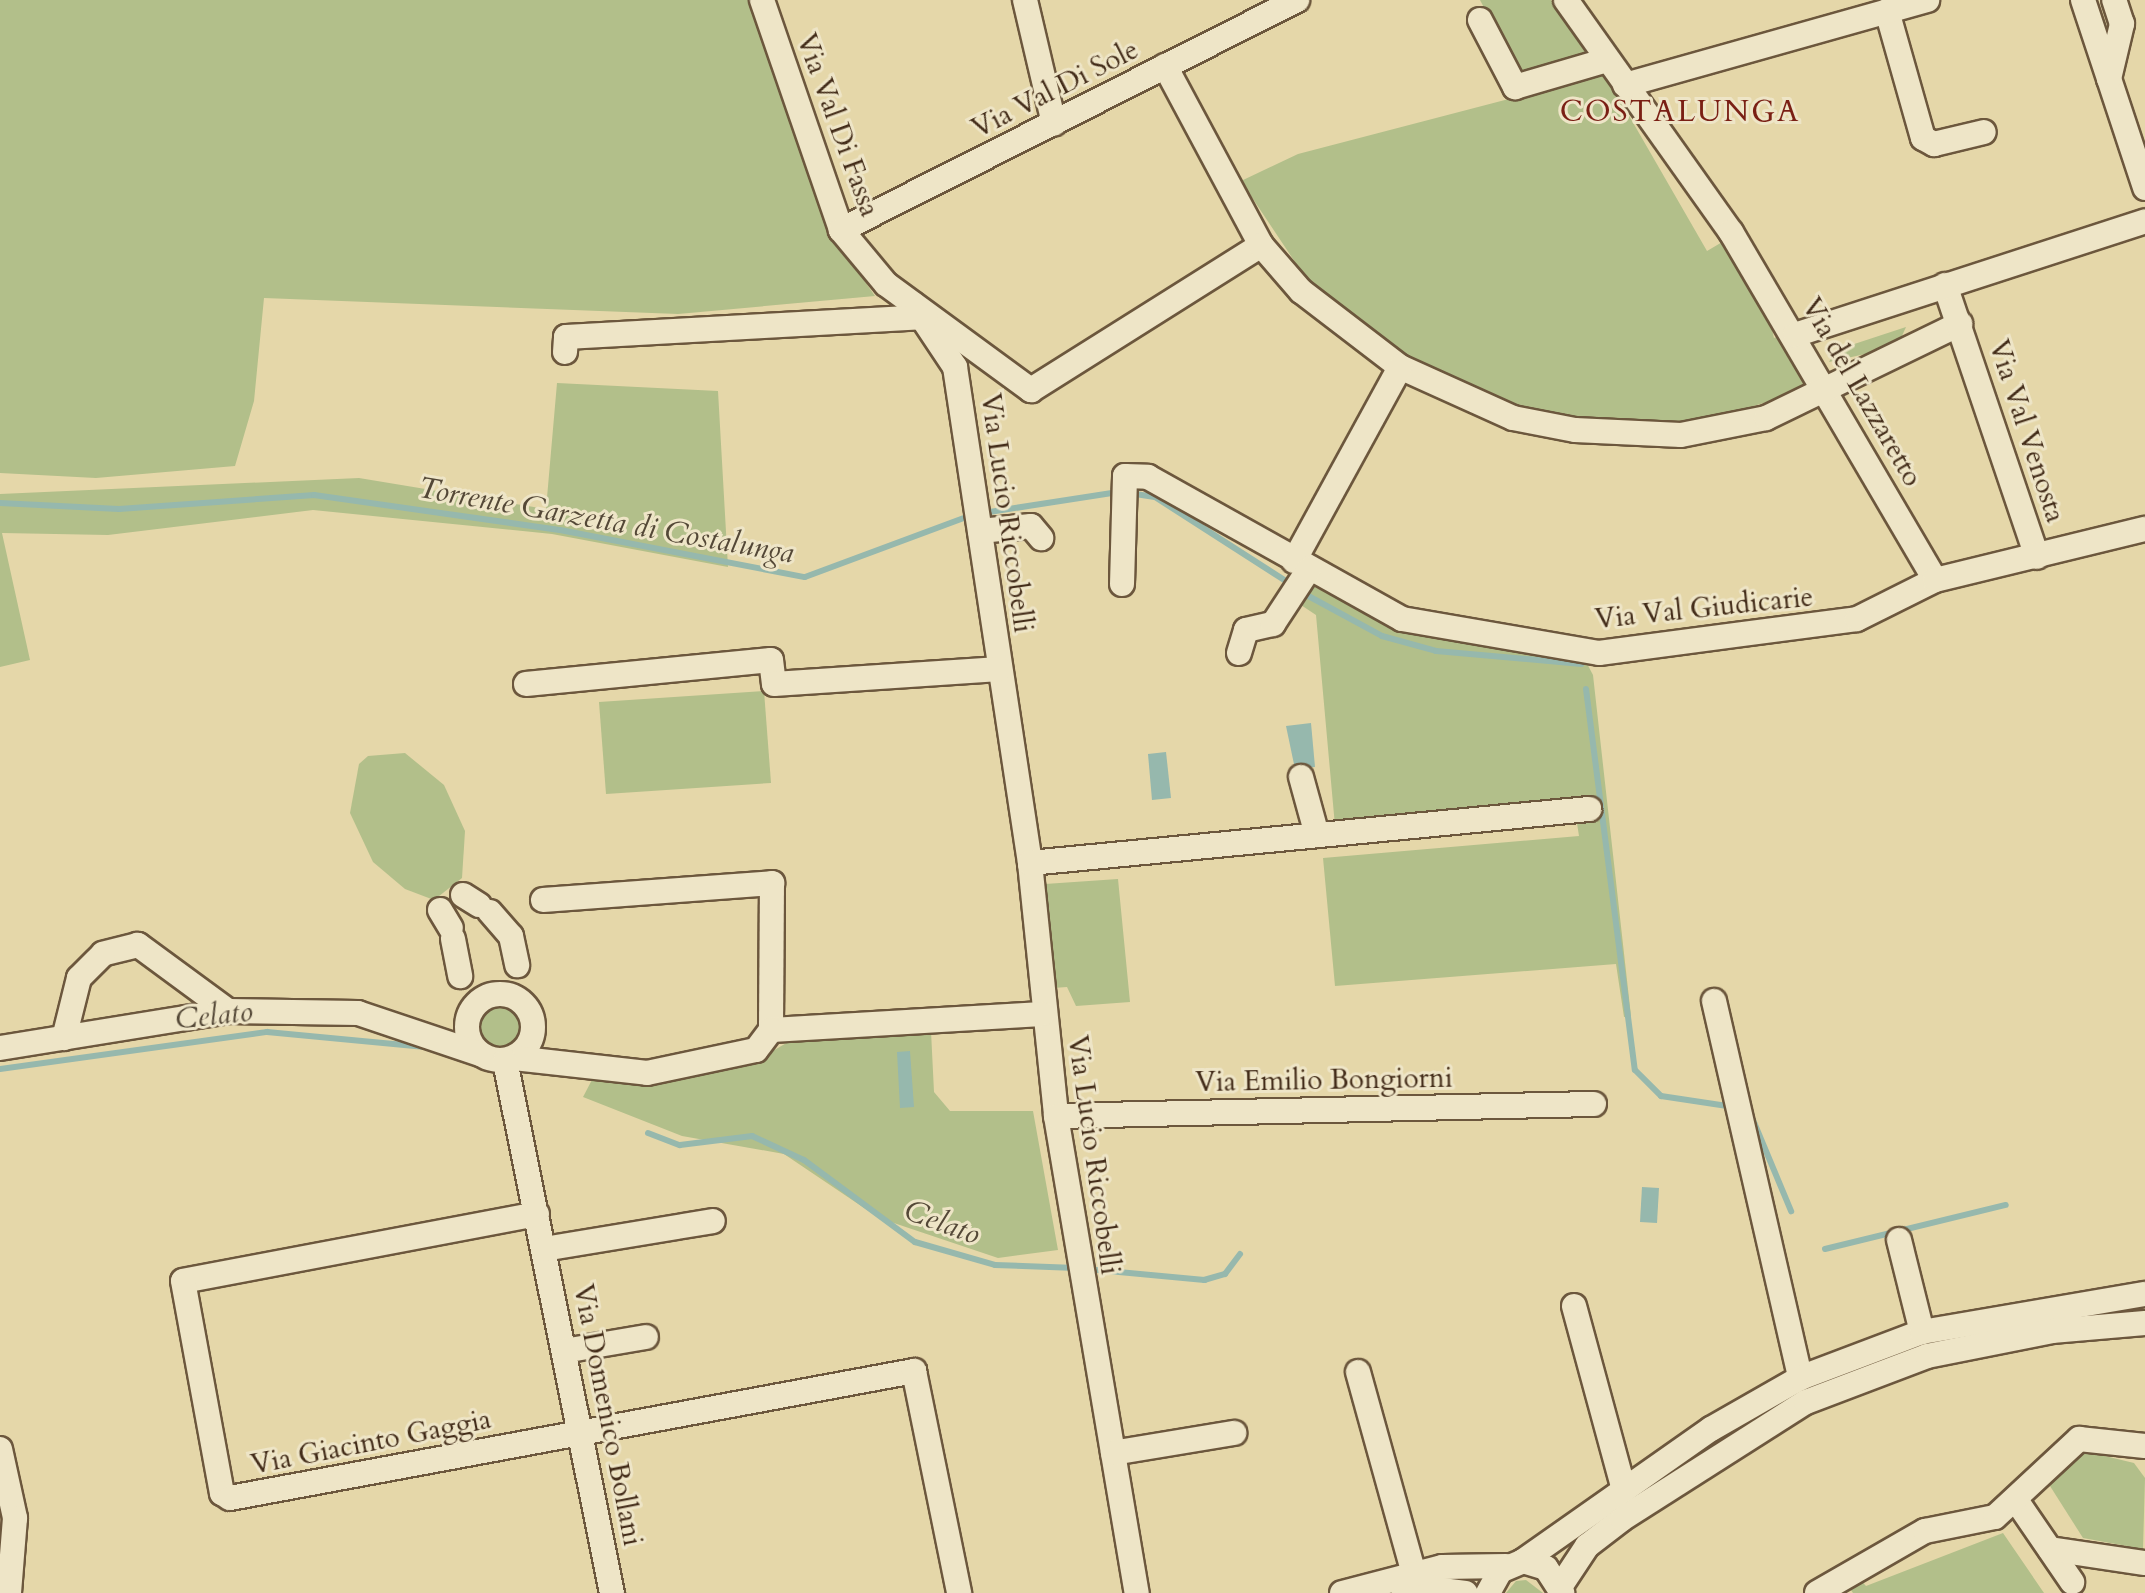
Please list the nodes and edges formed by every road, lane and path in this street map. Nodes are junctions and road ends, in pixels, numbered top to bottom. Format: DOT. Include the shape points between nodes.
graph roads {
  1 [pos="762,0"];
  2 [pos="1025,0"];
  3 [pos="1297,0"];
  4 [pos="1566,0"];
  5 [pos="1927,0"];
  6 [pos="2083,0"];
  7 [pos="2114,0"];
  8 [pos="1857,9"];
  9 [pos="1887,11"];
  10 [pos="1480,20"];
  11 [pos="1607,60"];
  12 [pos="1165,66"];
  13 [pos="2109,79"];
  14 [pos="1625,85"];
  15 [pos="1054,124"];
  16 [pos="1984,132"];
  17 [pos="2145,188"];
  18 [pos="2145,221"];
  19 [pos="841,230"];
  20 [pos="1261,245"];
  21 [pos="1945,285"];
  22 [pos="919,310"];
  23 [pos="1960,324"];
  24 [pos="1795,335"];
  25 [pos="565,352"];
  26 [pos="980,354"];
  27 [pos="955,367"];
  28 [pos="1400,367"];
  29 [pos="1829,391"];
  30 [pos="978,520"];
  31 [pos="2145,529"];
  32 [pos="1041,538"];
  33 [pos="2037,557"];
  34 [pos="1299,577"];
  35 [pos="1935,580"];
  36 [pos="1122,584"];
  37 [pos="1239,653"];
  38 [pos="1000,669"];
  39 [pos="526,684"];
  40 [pos="1301,777"];
  41 [pos="1589,809"];
  42 [pos="1317,835"];
  43 [pos="1030,863"];
  44 [pos="543,900"];
  45 [pos="477,904"];
  46 [pos="448,926"];
  47 [pos="515,980"];
  48 [pos="465,991"];
  49 [pos="1714,1001"];
  50 [pos="228,1011"];
  51 [pos="1043,1014"];
  52 [pos="771,1030"];
  53 [pos="64,1038"];
  54 [pos="0,1048"];
  55 [pos="480,1054"];
  56 [pos="510,1059"];
  57 [pos="1594,1104"];
  58 [pos="1056,1116"];
  59 [pos="537,1214"];
  60 [pos="713,1221"];
  61 [pos="1899,1240"];
  62 [pos="544,1249"];
  63 [pos="2145,1294"];
  64 [pos="1574,1306"];
  65 [pos="2145,1323"];
  66 [pos="1922,1332"];
  67 [pos="646,1337"];
  68 [pos="564,1351"];
  69 [pos="1358,1372"];
  70 [pos="1800,1378"];
  71 [pos="581,1433"];
  72 [pos="1234,1433"];
  73 [pos="2145,1446"];
  74 [pos="0,1449"];
  75 [pos="1113,1453"];
  76 [pos="1624,1490"];
  77 [pos="2018,1503"];
  78 [pos="8,1520"];
  79 [pos="2050,1549"];
  80 [pos="2145,1563"];
  81 [pos="1515,1564"];
  82 [pos="1414,1574"];
  83 [pos="2072,1582"];
  84 [pos="1382,1584"];
  85 [pos="1561,1590"];
  86 [pos="1831,1590"];
  87 [pos="9,1593"];
  88 [pos="612,1593"];
  89 [pos="959,1593"];
  90 [pos="1137,1593"];
  91 [pos="1342,1593"];
  92 [pos="1466,1593"];
  93 [pos="1488,1593"];
  1 -- 19 [label="street, Via Val Di Fassa"];
  2 -- 15 [label="street"];
  3 -- 12 [label="street, Via Val Di Sole"];
  4 -- 11 [label="street, Via del Lazzaretto"];
  5 -- 9 [label="street"];
  6 -- 13 [label="street"];
  7 -- 13 [label="street" via="2122,24"];
  8 -- 9 [label="street"];
  8 -- 14 [label="street"];
  9 -- 16 [label="street" via="1928,143"];
  10 -- 11 [label="street" via="1515,87"];
  11 -- 14 [label="street, Via del Lazzaretto"];
  12 -- 15 [label="street, Via Val Di Sole"];
  12 -- 20 [label="street, Via Val Venosta"];
  13 -- 17 [label="street"];
  14 -- 24 [label="street, Via del Lazzaretto"];
  15 -- 19 [label="street, Via Val Di Sole"];
  18 -- 21 [label="street"];
  19 -- 22 [label="street, Via Val Di Fassa"];
  20 -- 26 [label="street, Via Val Di Fassa" via="1041,391"];
  20 -- 28 [label="street, Via Val Venosta" via="1301,291"];
  21 -- 23 [label="street, Via Val Venosta"];
  21 -- 24 [label="street"];
  22 -- 25 [label="street" via="682,336 566,337"];
  22 -- 26 [label="street, Via Val Di Fassa"];
  22 -- 27 [label="street"];
  23 -- 29 [label="street, Via Val Venosta" via="1908,355 1847,374"];
  23 -- 33 [label="street, Via Val Venosta"];
  24 -- 29 [label="street, Via del Lazzaretto"];
  26 -- 27 [label="street" via="964,354"];
  27 -- 30 [label="street, Via Lucio Riccobelli"];
  28 -- 29 [label="street, Via Val Venosta" via="1513,418 1627,435 1681,435 1766,418"];
  28 -- 34 [label="street"];
  29 -- 35 [label="street, Via del Lazzaretto"];
  30 -- 32 [label="street" via="1031,526"];
  30 -- 38 [label="street, Via Lucio Riccobelli"];
  31 -- 33 [label="street"];
  33 -- 35 [label="street"];
  34 -- 35 [label="street, Via Val Giudicarie" via="1402,619 1599,653 1857,619"];
  34 -- 36 [label="street, Via Val Giudicarie" via="1148,477 1122,487"];
  34 -- 37 [label="street" via="1273,624 1246,630"];
  38 -- 39 [label="street, Via Lucio Riccobelli" via="774,684 771,660"];
  38 -- 43 [label="street, Via Lucio Riccobelli"];
  40 -- 42 [label="street"];
  41 -- 42 [label="street"];
  42 -- 43 [label="street"];
  43 -- 51 [label="street, Via Lucio Riccobelli"];
  44 -- 52 [label="street" via="772,883 766,913"];
  45 -- 47 [label="street" via="511,936"];
  46 -- 48 [label="street"];
  47 -- 48 [label="street"];
  47 -- 56 [label="street" via="533,1025"];
  48 -- 55 [label="street" via="467,1038"];
  49 -- 70 [label="street"];
  50 -- 53 [label="street"];
  50 -- 53 [label="street" via="138,945 103,954 79,978"];
  50 -- 55 [label="street" via="358,1013"];
  51 -- 52 [label="street"];
  51 -- 58 [label="street, Via Lucio Riccobelli"];
  52 -- 56 [label="street" via="756,1050 647,1073"];
  53 -- 54 [label="street"];
  55 -- 56 [label="street"];
  56 -- 59 [label="street, Via Domenico Bollani"];
  57 -- 58 [label="street, Via Emilio Bongiorni"];
  58 -- 75 [label="street, Via Lucio Riccobelli"];
  59 -- 62 [label="street, Via Domenico Bollani"];
  59 -- 71 [label="street, Via Giacinto Gaggia" via="183,1281 222,1493 230,1498"];
  60 -- 62 [label="street, Via Domenico Bollani"];
  61 -- 66 [label="street"];
  62 -- 68 [label="street, Via Domenico Bollani"];
  63 -- 66 [label="street"];
  64 -- 76 [label="street"];
  65 -- 85 [label="street" via="2052,1331 1940,1353 1806,1402 1622,1519 1578,1556"];
  66 -- 70 [label="street"];
  67 -- 68 [label="street"];
  68 -- 71 [label="street, Via Domenico Bollani"];
  69 -- 82 [label="street"];
  70 -- 76 [label="street"];
  71 -- 88 [label="street, Via Domenico Bollani"];
  71 -- 89 [label="street" via="914,1371 922,1386"];
  72 -- 75 [label="street"];
  73 -- 77 [label="street" via="2079,1439"];
  74 -- 78 [label="street"];
  75 -- 90 [label="street, Via Lucio Riccobelli"];
  76 -- 81 [label="street"];
  77 -- 79 [label="street"];
  77 -- 86 [label="street" via="1995,1517 1925,1531"];
  78 -- 87 [label="street"];
  79 -- 80 [label="street"];
  79 -- 83 [label="street"];
  81 -- 82 [label="street"];
  81 -- 85 [label="street" via="1546,1568"];
  81 -- 93 [label="street"];
  82 -- 84 [label="street"];
  84 -- 91 [label="street"];
  84 -- 92 [label="street"];
}
